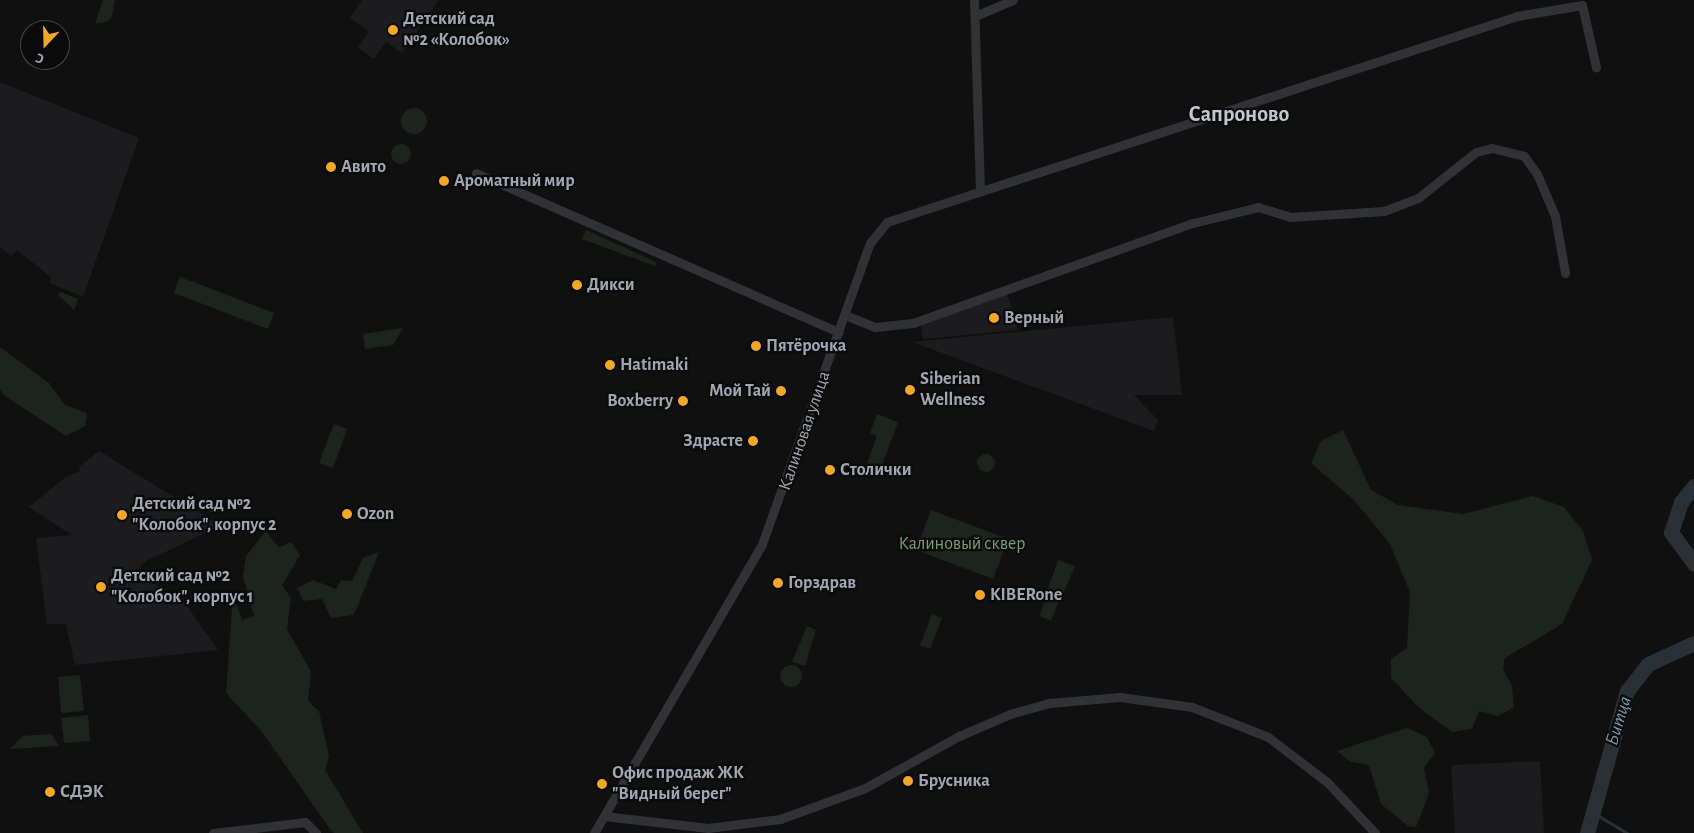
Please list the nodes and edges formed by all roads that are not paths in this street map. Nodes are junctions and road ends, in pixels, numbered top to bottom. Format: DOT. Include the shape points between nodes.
graph roads {
  1 [pos="974,0"];
  2 [pos="1012,0"];
  3 [pos="975,16"];
  4 [pos="1596,68"];
  5 [pos="476,173"];
  6 [pos="980,191"];
  7 [pos="1565,273"];
  8 [pos="845,316"];
  9 [pos="839,332"];
  10 [pos="604,816"];
  11 [pos="213,833"];
  12 [pos="316,833"];
  13 [pos="594,833"];
  14 [pos="1375,833"];
  1 -- 3 [label="street"];
  2 -- 3 [label="street"];
  3 -- 6 [label="street"];
  4 -- 6 [label="street, Калиновая улица" via="1582,5 1517,16"];
  5 -- 9 [label="street"];
  6 -- 8 [label="street, Калиновая улица" via="902,215 880,228 870,243"];
  7 -- 8 [label="street" via="1555,216 1537,174 1524,156 1492,148 1476,152 1418,198 1384,212 1290,218 1258,207 1193,223 913,323 875,326"];
  8 -- 9 [label="street, Калиновая улица"];
  9 -- 10 [label="street, Калиновая улица" via="762,544"];
  10 -- 13 [label="street, Калиновая улица"];
  10 -- 14 [label="street" via="708,828 780,819 865,788 959,736 1010,714 1048,703 1120,696 1192,707 1268,736 1327,782"];
  11 -- 12 [label="street" via="305,822"];
}
